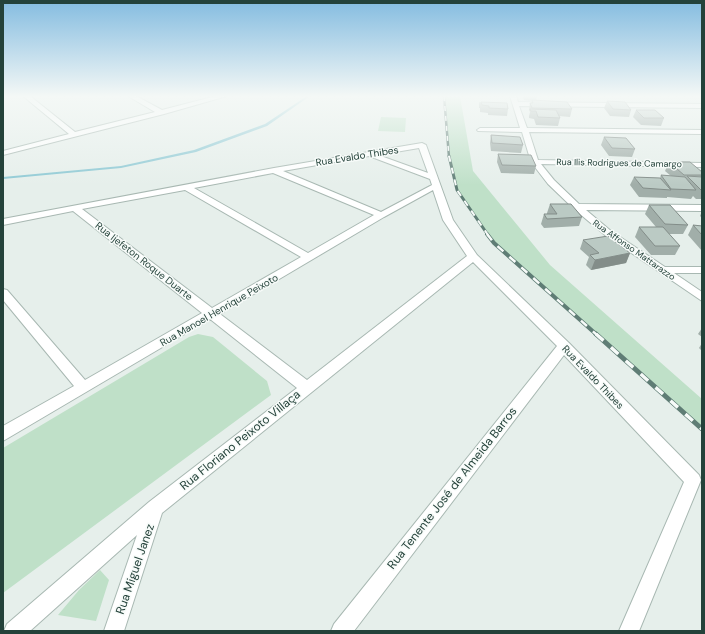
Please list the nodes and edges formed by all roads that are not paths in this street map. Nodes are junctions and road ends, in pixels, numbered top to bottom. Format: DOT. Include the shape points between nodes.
graph roads {
  1 [pos="62,126"];
  2 [pos="112,126"];
  3 [pos="521,126"];
  4 [pos="480,130"];
  5 [pos="523,131"];
  6 [pos="702,132"];
  7 [pos="74,135"];
  8 [pos="3,153"];
  9 [pos="369,153"];
  10 [pos="535,162"];
  11 [pos="702,165"];
  12 [pos="274,170"];
  13 [pos="434,182"];
  14 [pos="187,187"];
  15 [pos="577,207"];
  16 [pos="702,208"];
  17 [pos="76,209"];
  18 [pos="381,215"];
  19 [pos="3,222"];
  20 [pos="308,257"];
  21 [pos="473,257"];
  22 [pos="662,270"];
  23 [pos="702,270"];
  24 [pos="3,293"];
  25 [pos="702,297"];
  26 [pos="212,314"];
  27 [pos="564,346"];
  28 [pos="306,387"];
  29 [pos="84,388"];
  30 [pos="3,434"];
  31 [pos="156,508"];
  32 [pos="14,631"];
  33 [pos="114,631"];
  34 [pos="341,631"];
  35 [pos="629,631"];
  1 -- 7 [label="street"];
  2 -- 7 [label="street"];
  3 -- 5 [label="street, Rua Affonso Mattarazzo"];
  4 -- 5 [label="street"];
  5 -- 6 [label="street"];
  5 -- 10 [label="street, Rua Affonso Mattarazzo"];
  7 -- 8 [label="street"];
  9 -- 12 [label="street, Rua Evaldo Thibes"];
  9 -- 13 [label="street"];
  9 -- 13 [label="street, Rua Evaldo Thibes" via="422,145"];
  10 -- 11 [label="street, Rua Ilis Rodrigues de Camargo"];
  10 -- 15 [label="street, Rua Affonso Mattarazzo"];
  12 -- 14 [label="street, Rua Evaldo Thibes"];
  12 -- 18 [label="street"];
  13 -- 18 [label="street, Rua Manoel Henrique Peixoto"];
  13 -- 21 [label="street, Rua Evaldo Thibes" via="448,220"];
  14 -- 17 [label="street, Rua Evaldo Thibes"];
  14 -- 20 [label="street"];
  15 -- 16 [label="street"];
  15 -- 22 [label="street, Rua Affonso Mattarazzo" via="608,233"];
  17 -- 19 [label="street, Rua Evaldo Thibes"];
  17 -- 26 [label="street, Rua Ijefeton Roque Duarte"];
  18 -- 20 [label="street, Rua Manoel Henrique Peixoto"];
  20 -- 26 [label="street, Rua Manoel Henrique Peixoto"];
  21 -- 27 [label="street, Rua Evaldo Thibes"];
  21 -- 28 [label="street, Rua Floriano Peixoto Villaça"];
  22 -- 23 [label="street"];
  22 -- 25 [label="street, Rua Affonso Mattarazzo"];
  24 -- 29 [label="street"];
  26 -- 28 [label="street, Rua Ijefeton Roque Duarte"];
  26 -- 29 [label="street, Rua Manoel Henrique Peixoto"];
  27 -- 34 [label="street, Rua Tenente José de Almeida Barros"];
  27 -- 35 [label="street, Rua Evaldo Thibes" via="693,480"];
  28 -- 31 [label="street, Rua Floriano Peixoto Villaça"];
  29 -- 30 [label="street, Rua Manoel Henrique Peixoto"];
  31 -- 32 [label="street, Rua Floriano Peixoto Villaça"];
  31 -- 33 [label="street, Rua Miguel Janez"];
}
